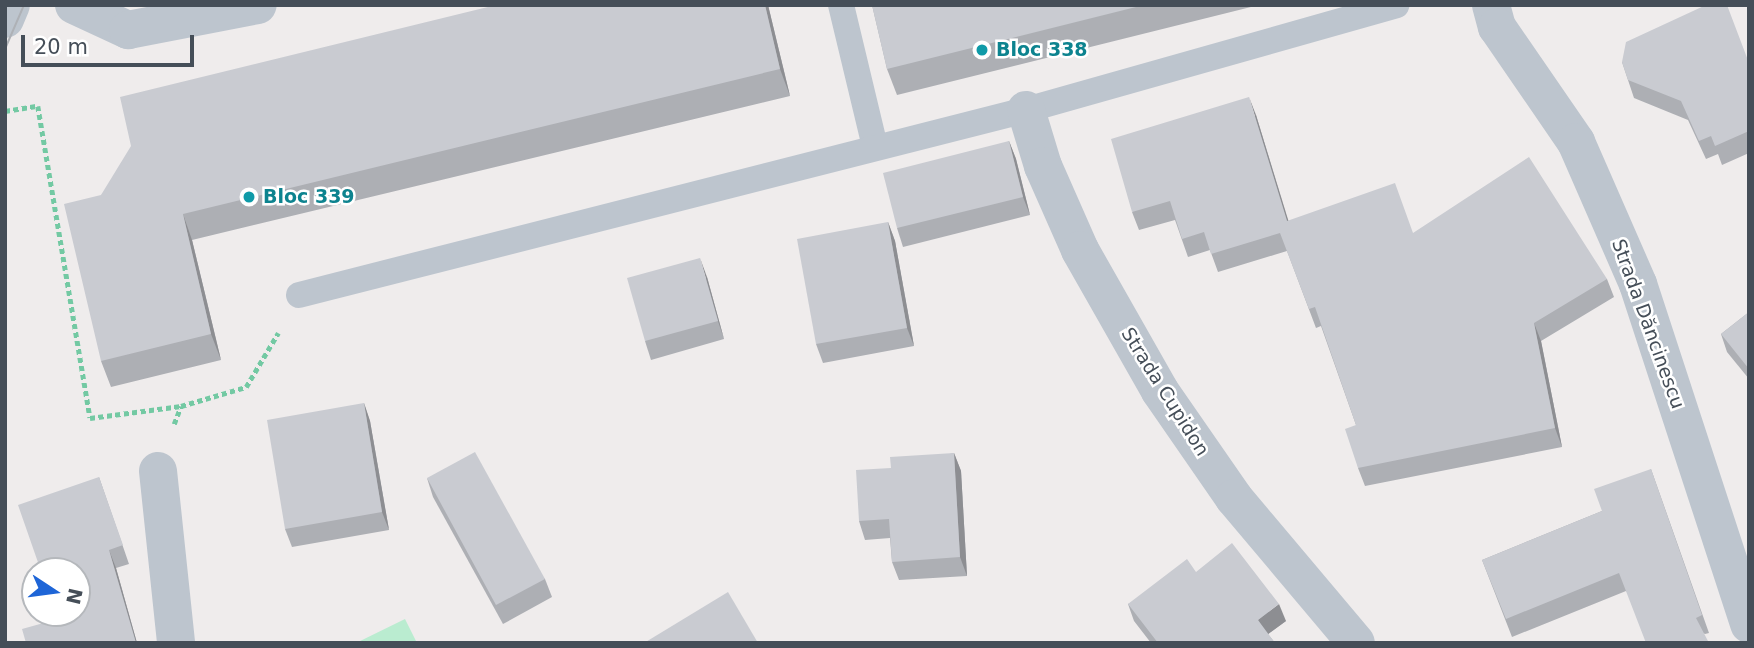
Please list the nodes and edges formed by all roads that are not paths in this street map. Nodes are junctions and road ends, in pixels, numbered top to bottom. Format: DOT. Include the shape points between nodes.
graph roads {
  1 [pos="11,5"];
  2 [pos="74,5"];
  3 [pos="258,5"];
  4 [pos="841,5"];
  5 [pos="1396,5"];
  6 [pos="1491,5"];
  7 [pos="5,19"];
  8 [pos="1026,110"];
  9 [pos="875,147"];
  10 [pos="299,295"];
  11 [pos="158,471"];
  12 [pos="1749,624"];
  13 [pos="176,643"];
  14 [pos="1356,643"];
  1 -- 7 [label="street"];
  2 -- 3 [label="street" via="128,30"];
  4 -- 9 [label="lane"];
  5 -- 8 [label="lane"];
  6 -- 12 [label="street, Strada Dăncinescu" via="1497,27 1576,142 1638,284"];
  8 -- 9 [label="lane"];
  8 -- 14 [label="street, Strada Cupidon" via="1043,166 1080,250 1160,390 1234,498"];
  9 -- 10 [label="lane"];
  11 -- 13 [label="street"];
}
